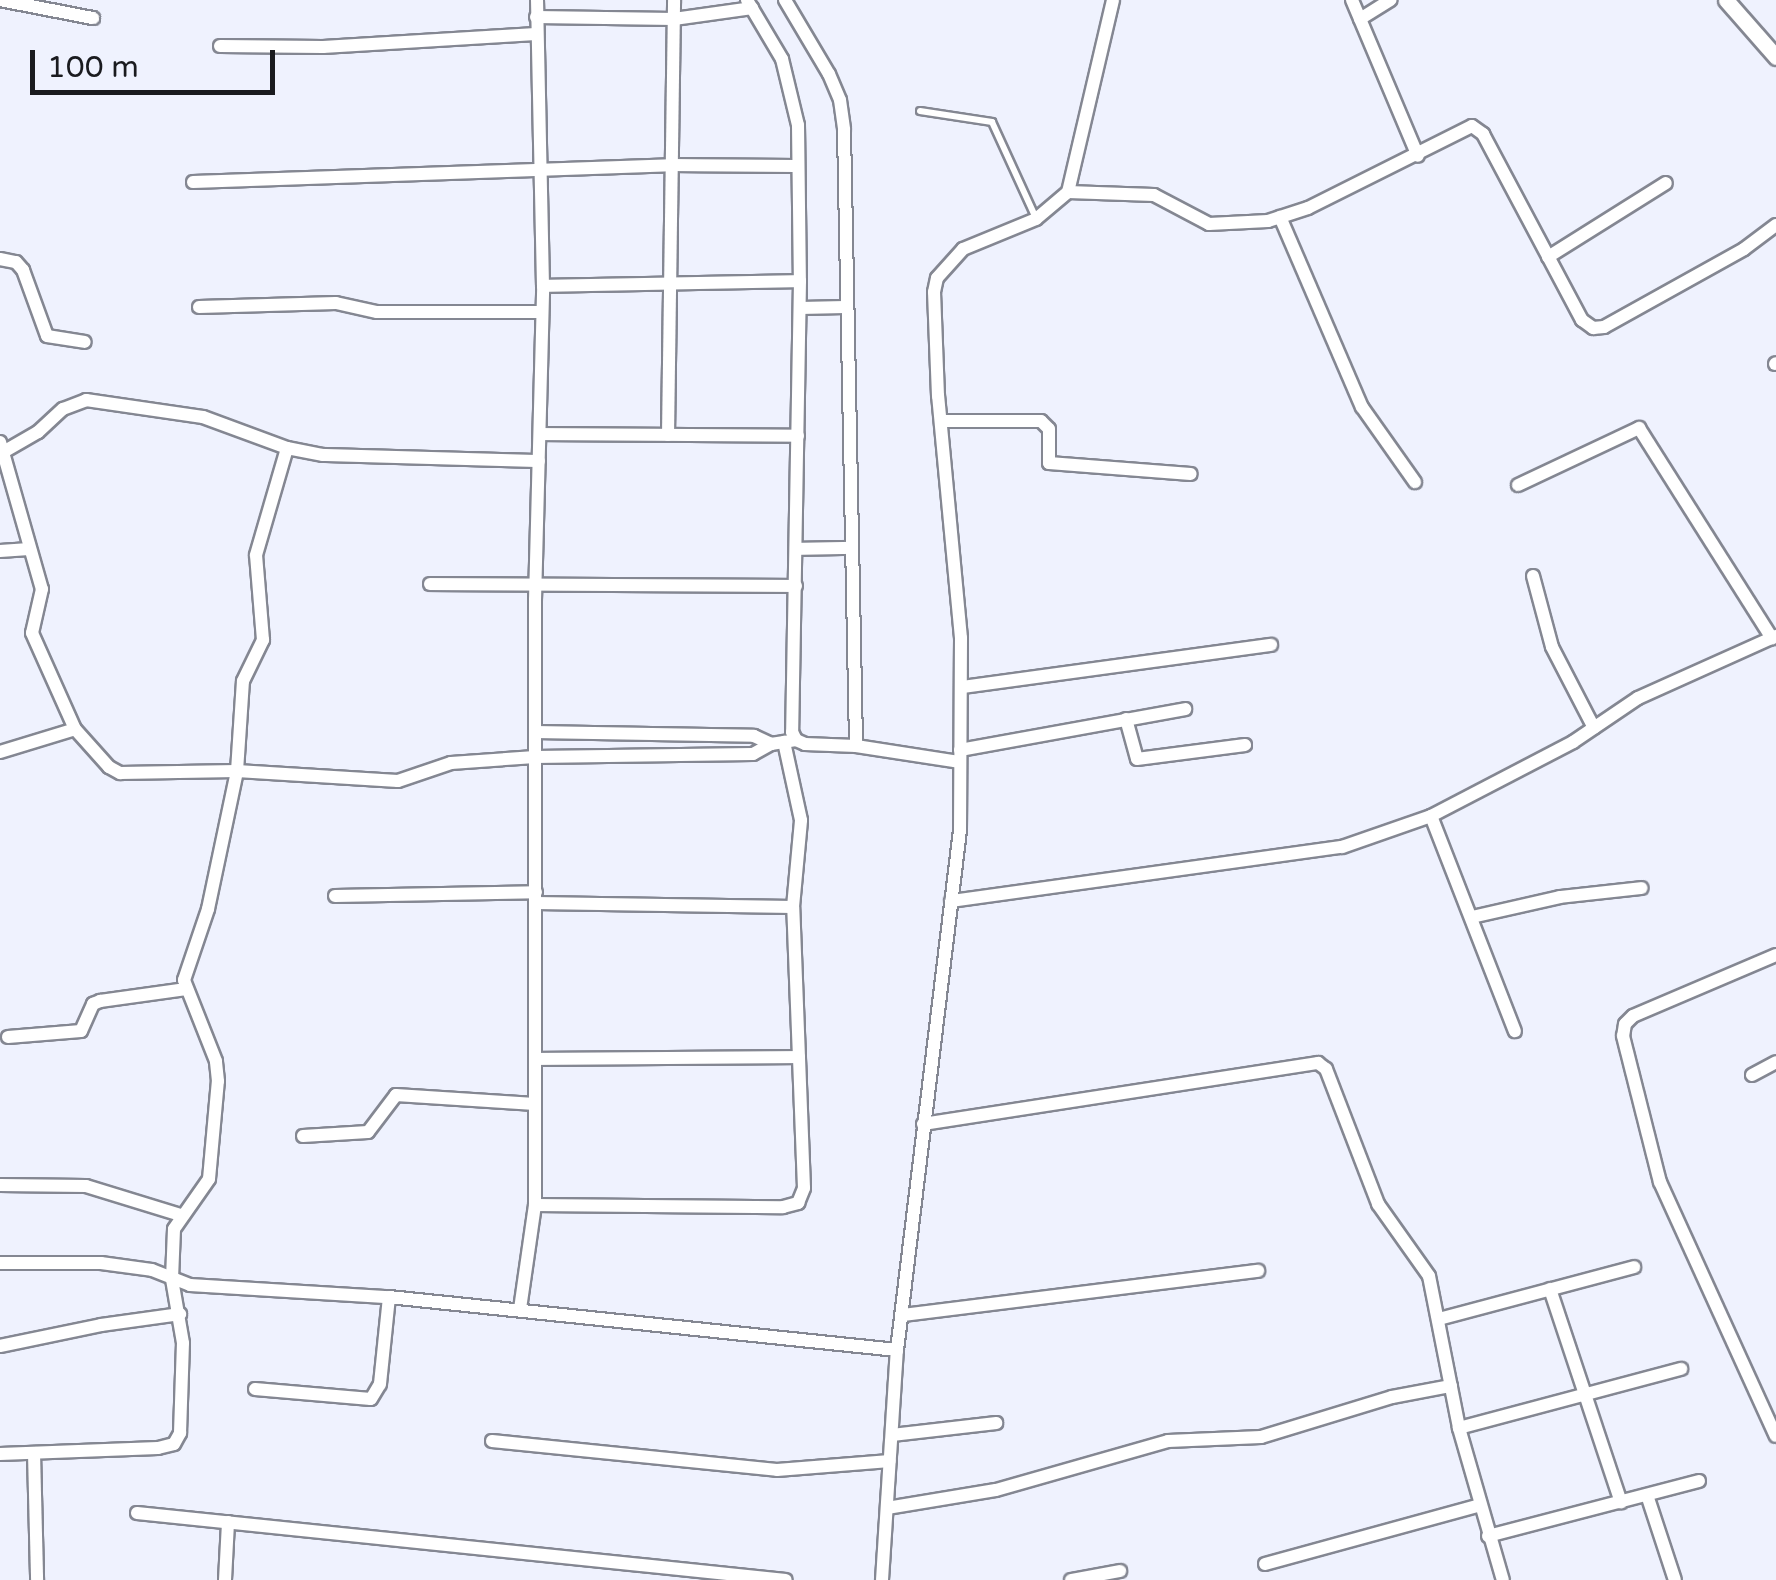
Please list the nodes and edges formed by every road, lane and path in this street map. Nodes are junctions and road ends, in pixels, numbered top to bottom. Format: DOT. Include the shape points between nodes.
graph roads {
  1 [pos="0,0"];
  2 [pos="537,0"];
  3 [pos="674,0"];
  4 [pos="785,0"];
  5 [pos="1114,0"];
  6 [pos="1352,0"];
  7 [pos="1391,0"];
  8 [pos="1726,0"];
  9 [pos="750,4"];
  10 [pos="536,17"];
  11 [pos="93,18"];
  12 [pos="674,20"];
  13 [pos="1360,20"];
  14 [pos="536,34"];
  15 [pos="220,46"];
  16 [pos="1776,57"];
  17 [pos="920,110"];
  18 [pos="1418,156"];
  19 [pos="671,165"];
  20 [pos="796,166"];
  21 [pos="541,172"];
  22 [pos="194,182"];
  23 [pos="1666,182"];
  24 [pos="1068,192"];
  25 [pos="1280,217"];
  26 [pos="1036,219"];
  27 [pos="1776,224"];
  28 [pos="1548,257"];
  29 [pos="0,259"];
  30 [pos="800,281"];
  31 [pos="670,285"];
  32 [pos="543,286"];
  33 [pos="200,307"];
  34 [pos="806,307"];
  35 [pos="845,307"];
  36 [pos="541,312"];
  37 [pos="86,342"];
  38 [pos="940,421"];
  39 [pos="541,434"];
  40 [pos="668,434"];
  41 [pos="798,436"];
  42 [pos="3,446"];
  43 [pos="287,448"];
  44 [pos="539,461"];
  45 [pos="1191,474"];
  46 [pos="1415,482"];
  47 [pos="1518,485"];
  48 [pos="850,548"];
  49 [pos="29,549"];
  50 [pos="796,549"];
  51 [pos="0,551"];
  52 [pos="1532,576"];
  53 [pos="430,584"];
  54 [pos="536,586"];
  55 [pos="796,586"];
  56 [pos="1774,638"];
  57 [pos="1271,645"];
  58 [pos="963,687"];
  59 [pos="1185,708"];
  60 [pos="1126,720"];
  61 [pos="1594,728"];
  62 [pos="75,729"];
  63 [pos="535,732"];
  64 [pos="784,742"];
  65 [pos="1244,745"];
  66 [pos="856,746"];
  67 [pos="0,752"];
  68 [pos="959,756"];
  69 [pos="536,757"];
  70 [pos="237,771"];
  71 [pos="1431,816"];
  72 [pos="1642,888"];
  73 [pos="335,896"];
  74 [pos="536,897"];
  75 [pos="950,901"];
  76 [pos="793,906"];
  77 [pos="1472,917"];
  78 [pos="1776,955"];
  79 [pos="186,989"];
  80 [pos="1515,1031"];
  81 [pos="8,1037"];
  82 [pos="799,1057"];
  83 [pos="535,1059"];
  84 [pos="1776,1062"];
  85 [pos="1752,1074"];
  86 [pos="535,1104"];
  87 [pos="923,1124"];
  88 [pos="303,1136"];
  89 [pos="0,1185"];
  90 [pos="535,1205"];
  91 [pos="180,1215"];
  92 [pos="0,1263"];
  93 [pos="1634,1267"];
  94 [pos="1258,1271"];
  95 [pos="172,1279"];
  96 [pos="1550,1289"];
  97 [pos="389,1297"];
  98 [pos="520,1310"];
  99 [pos="180,1314"];
  100 [pos="903,1315"];
  101 [pos="1439,1319"];
  102 [pos="0,1346"];
  103 [pos="897,1350"];
  104 [pos="1681,1369"];
  105 [pos="1451,1386"];
  106 [pos="255,1389"];
  107 [pos="1586,1396"];
  108 [pos="996,1422"];
  109 [pos="1458,1428"];
  110 [pos="892,1435"];
  111 [pos="1776,1436"];
  112 [pos="492,1441"];
  113 [pos="0,1454"];
  114 [pos="34,1454"];
  115 [pos="890,1461"];
  116 [pos="1699,1481"];
  117 [pos="1647,1495"];
  118 [pos="1622,1502"];
  119 [pos="1480,1505"];
  120 [pos="887,1508"];
  121 [pos="137,1513"];
  122 [pos="228,1522"];
  123 [pos="1488,1536"];
  124 [pos="1265,1564"];
  125 [pos="1120,1571"];
  126 [pos="782,1579"];
  127 [pos="37,1580"];
  128 [pos="224,1580"];
  129 [pos="882,1580"];
  130 [pos="1071,1580"];
  131 [pos="1503,1580"];
  132 [pos="1675,1580"];
  1 -- 11 [label="street"];
  2 -- 10 [label="street"];
  3 -- 12 [label="street"];
  4 -- 35 [label="street" via="840,100"];
  5 -- 24 [label="street"];
  6 -- 13 [label="street"];
  7 -- 13 [label="street"];
  8 -- 16 [label="street"];
  9 -- 12 [label="street"];
  9 -- 20 [label="street" via="792,88"];
  10 -- 12 [label="street"];
  10 -- 14 [label="street"];
  12 -- 19 [label="street"];
  13 -- 18 [label="street"];
  14 -- 15 [label="street"];
  14 -- 21 [label="street"];
  17 -- 26 [label="lane" via="992,122"];
  18 -- 25 [label="street"];
  18 -- 28 [label="street" via="1466,127 1478,128"];
  19 -- 20 [label="street"];
  19 -- 21 [label="street"];
  19 -- 31 [label="street"];
  20 -- 30 [label="street"];
  21 -- 22 [label="street"];
  21 -- 32 [label="street"];
  23 -- 28 [label="street"];
  24 -- 25 [label="street" via="1154,195 1210,224"];
  24 -- 26 [label="street"];
  25 -- 46 [label="street" via="1362,407"];
  26 -- 38 [label="street" via="963,250 937,278"];
  27 -- 28 [label="street" via="1604,327 1582,320"];
  29 -- 37 [label="street" via="23,270 47,336"];
  30 -- 31 [label="street"];
  30 -- 34 [label="street"];
  31 -- 32 [label="street"];
  31 -- 40 [label="street"];
  32 -- 36 [label="street"];
  33 -- 36 [label="street" via="336,302 377,312"];
  34 -- 35 [label="street"];
  34 -- 41 [label="street"];
  35 -- 48 [label="street"];
  36 -- 39 [label="street"];
  38 -- 45 [label="street" via="1040,421 1048,429 1049,462"];
  38 -- 58 [label="street"];
  39 -- 40 [label="street"];
  39 -- 44 [label="street"];
  40 -- 41 [label="street"];
  41 -- 50 [label="street"];
  42 -- 43 [label="street" via="86,400 204,416"];
  42 -- 49 [label="street"];
  43 -- 44 [label="street" via="363,458"];
  43 -- 70 [label="street" via="256,555 263,640 243,681"];
  44 -- 54 [label="street"];
  47 -- 56 [label="street" via="1639,428"];
  48 -- 50 [label="street"];
  48 -- 66 [label="street"];
  49 -- 51 [label="street"];
  49 -- 62 [label="street" via="43,597 32,632"];
  50 -- 55 [label="street"];
  52 -- 61 [label="street" via="1552,648"];
  53 -- 54 [label="street"];
  54 -- 55 [label="street"];
  54 -- 63 [label="street"];
  55 -- 64 [label="street" via="792,732"];
  56 -- 61 [label="street" via="1638,698"];
  57 -- 58 [label="street"];
  58 -- 68 [label="street"];
  59 -- 60 [label="street"];
  60 -- 65 [label="street" via="1137,759"];
  60 -- 68 [label="street"];
  61 -- 71 [label="street"];
  62 -- 67 [label="street"];
  62 -- 70 [label="street" via="109,767 130,776"];
  63 -- 64 [label="street"];
  63 -- 69 [label="street"];
  64 -- 66 [label="street"];
  64 -- 69 [label="street" via="753,754"];
  64 -- 76 [label="street" via="801,820"];
  66 -- 68 [label="street"];
  68 -- 75 [label="street" via="960,830"];
  69 -- 70 [label="street" via="451,764 398,781"];
  69 -- 74 [label="street"];
  70 -- 79 [label="street" via="208,909 186,966"];
  71 -- 75 [label="street" via="1325,850"];
  71 -- 77 [label="street"];
  72 -- 77 [label="street"];
  73 -- 74 [label="street"];
  74 -- 76 [label="street"];
  74 -- 83 [label="street"];
  75 -- 87 [label="street"];
  76 -- 82 [label="street"];
  77 -- 80 [label="street"];
  78 -- 111 [label="street" via="1634,1016 1623,1036 1660,1182"];
  79 -- 81 [label="street" via="100,1000 81,1031"];
  79 -- 91 [label="street" via="218,1081 209,1180"];
  82 -- 83 [label="street"];
  82 -- 90 [label="street" via="804,1188 798,1203"];
  83 -- 86 [label="street"];
  84 -- 85 [label="street"];
  86 -- 88 [label="street" via="396,1095 368,1132"];
  86 -- 90 [label="street"];
  87 -- 100 [label="street"];
  87 -- 101 [label="street" via="1318,1063 1378,1204 1429,1276"];
  89 -- 91 [label="street" via="86,1186"];
  90 -- 98 [label="street"];
  91 -- 95 [label="street"];
  92 -- 95 [label="street" via="101,1263"];
  93 -- 96 [label="street"];
  94 -- 100 [label="street"];
  95 -- 97 [label="street"];
  95 -- 99 [label="street"];
  96 -- 101 [label="street"];
  96 -- 107 [label="street"];
  97 -- 98 [label="street"];
  97 -- 106 [label="street" via="380,1384 371,1399"];
  98 -- 103 [label="street"];
  99 -- 102 [label="street"];
  99 -- 114 [label="street" via="183,1418 174,1444"];
  100 -- 103 [label="street"];
  101 -- 105 [label="street"];
  103 -- 110 [label="street"];
  104 -- 107 [label="street"];
  105 -- 109 [label="street"];
  105 -- 120 [label="street" via="1261,1437 1168,1441 996,1490"];
  107 -- 109 [label="street"];
  107 -- 118 [label="street"];
  108 -- 110 [label="street"];
  109 -- 119 [label="street"];
  110 -- 115 [label="street"];
  112 -- 115 [label="street" via="798,1470"];
  113 -- 114 [label="street"];
  114 -- 127 [label="street"];
  115 -- 120 [label="street"];
  116 -- 117 [label="street"];
  117 -- 118 [label="street"];
  117 -- 132 [label="street"];
  118 -- 123 [label="street"];
  119 -- 123 [label="street"];
  119 -- 124 [label="street"];
  120 -- 129 [label="street"];
  121 -- 122 [label="street"];
  122 -- 126 [label="street"];
  122 -- 128 [label="street"];
  123 -- 131 [label="street"];
  125 -- 130 [label="street"];
}
